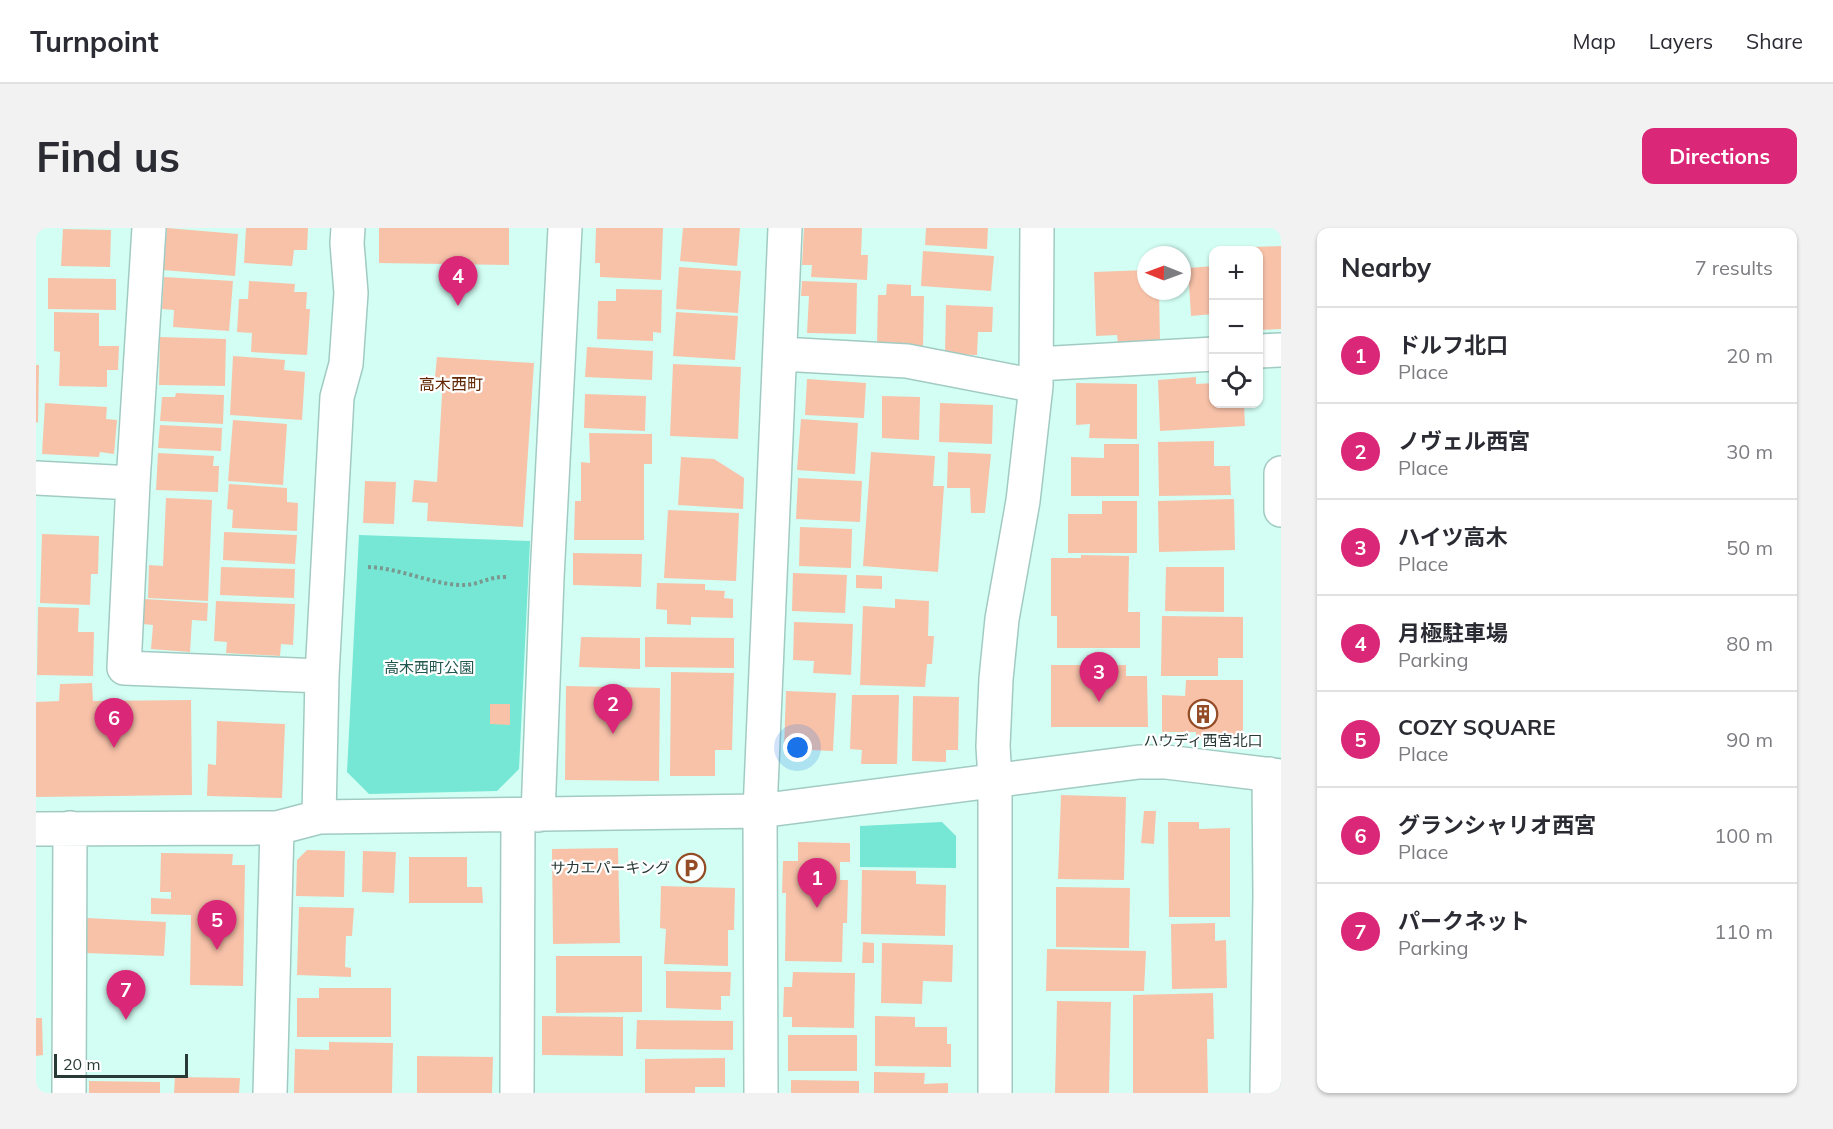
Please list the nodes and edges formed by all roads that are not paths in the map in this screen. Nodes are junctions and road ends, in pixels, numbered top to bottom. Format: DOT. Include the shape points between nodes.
graph roads {
  1 [pos="149,228"];
  2 [pos="348,228"];
  3 [pos="565,228"];
  4 [pos="785,228"];
  5 [pos="1037,228"];
  6 [pos="1281,350"];
  7 [pos="1263,351"];
  8 [pos="781,354"];
  9 [pos="1209,355"];
  10 [pos="1036,375"];
  11 [pos="1281,473"];
  12 [pos="36,478"];
  13 [pos="134,483"];
  14 [pos="1281,510"];
  15 [pos="322,676"];
  16 [pos="1275,775"];
  17 [pos="996,779"];
  18 [pos="760,811"];
  19 [pos="528,815"];
  20 [pos="319,817"];
  21 [pos="70,828"];
  22 [pos="277,828"];
  23 [pos="36,829"];
  24 [pos="69,1093"];
  25 [pos="270,1093"];
  26 [pos="517,1093"];
  27 [pos="761,1093"];
  28 [pos="995,1093"];
  29 [pos="1267,1093"];
  1 -- 13 [label="street"];
  2 -- 15 [label="street" via="351,293 346,364 337,397"];
  3 -- 19 [label="street" via="547,578"];
  4 -- 8 [label="street"];
  5 -- 10 [label="street"];
  6 -- 7 [label="street"];
  8 -- 10 [label="street" via="908,361"];
  8 -- 18 [label="street"];
  9 -- 10 [label="street"];
  10 -- 17 [label="street" via="1023,501 1002,619 996,679"];
  11 -- 14 [label="street"];
  12 -- 13 [label="street"];
  13 -- 15 [label="street" via="124,669"];
  15 -- 20 [label="street"];
  16 -- 17 [label="street" via="1139,762"];
  16 -- 29 [label="street"];
  17 -- 18 [label="street"];
  17 -- 28 [label="street"];
  18 -- 19 [label="street"];
  18 -- 27 [label="street"];
  19 -- 20 [label="street"];
  19 -- 26 [label="street"];
  20 -- 22 [label="street"];
  21 -- 22 [label="street"];
  21 -- 23 [label="street"];
  21 -- 24 [label="street"];
  22 -- 25 [label="street"];
}
